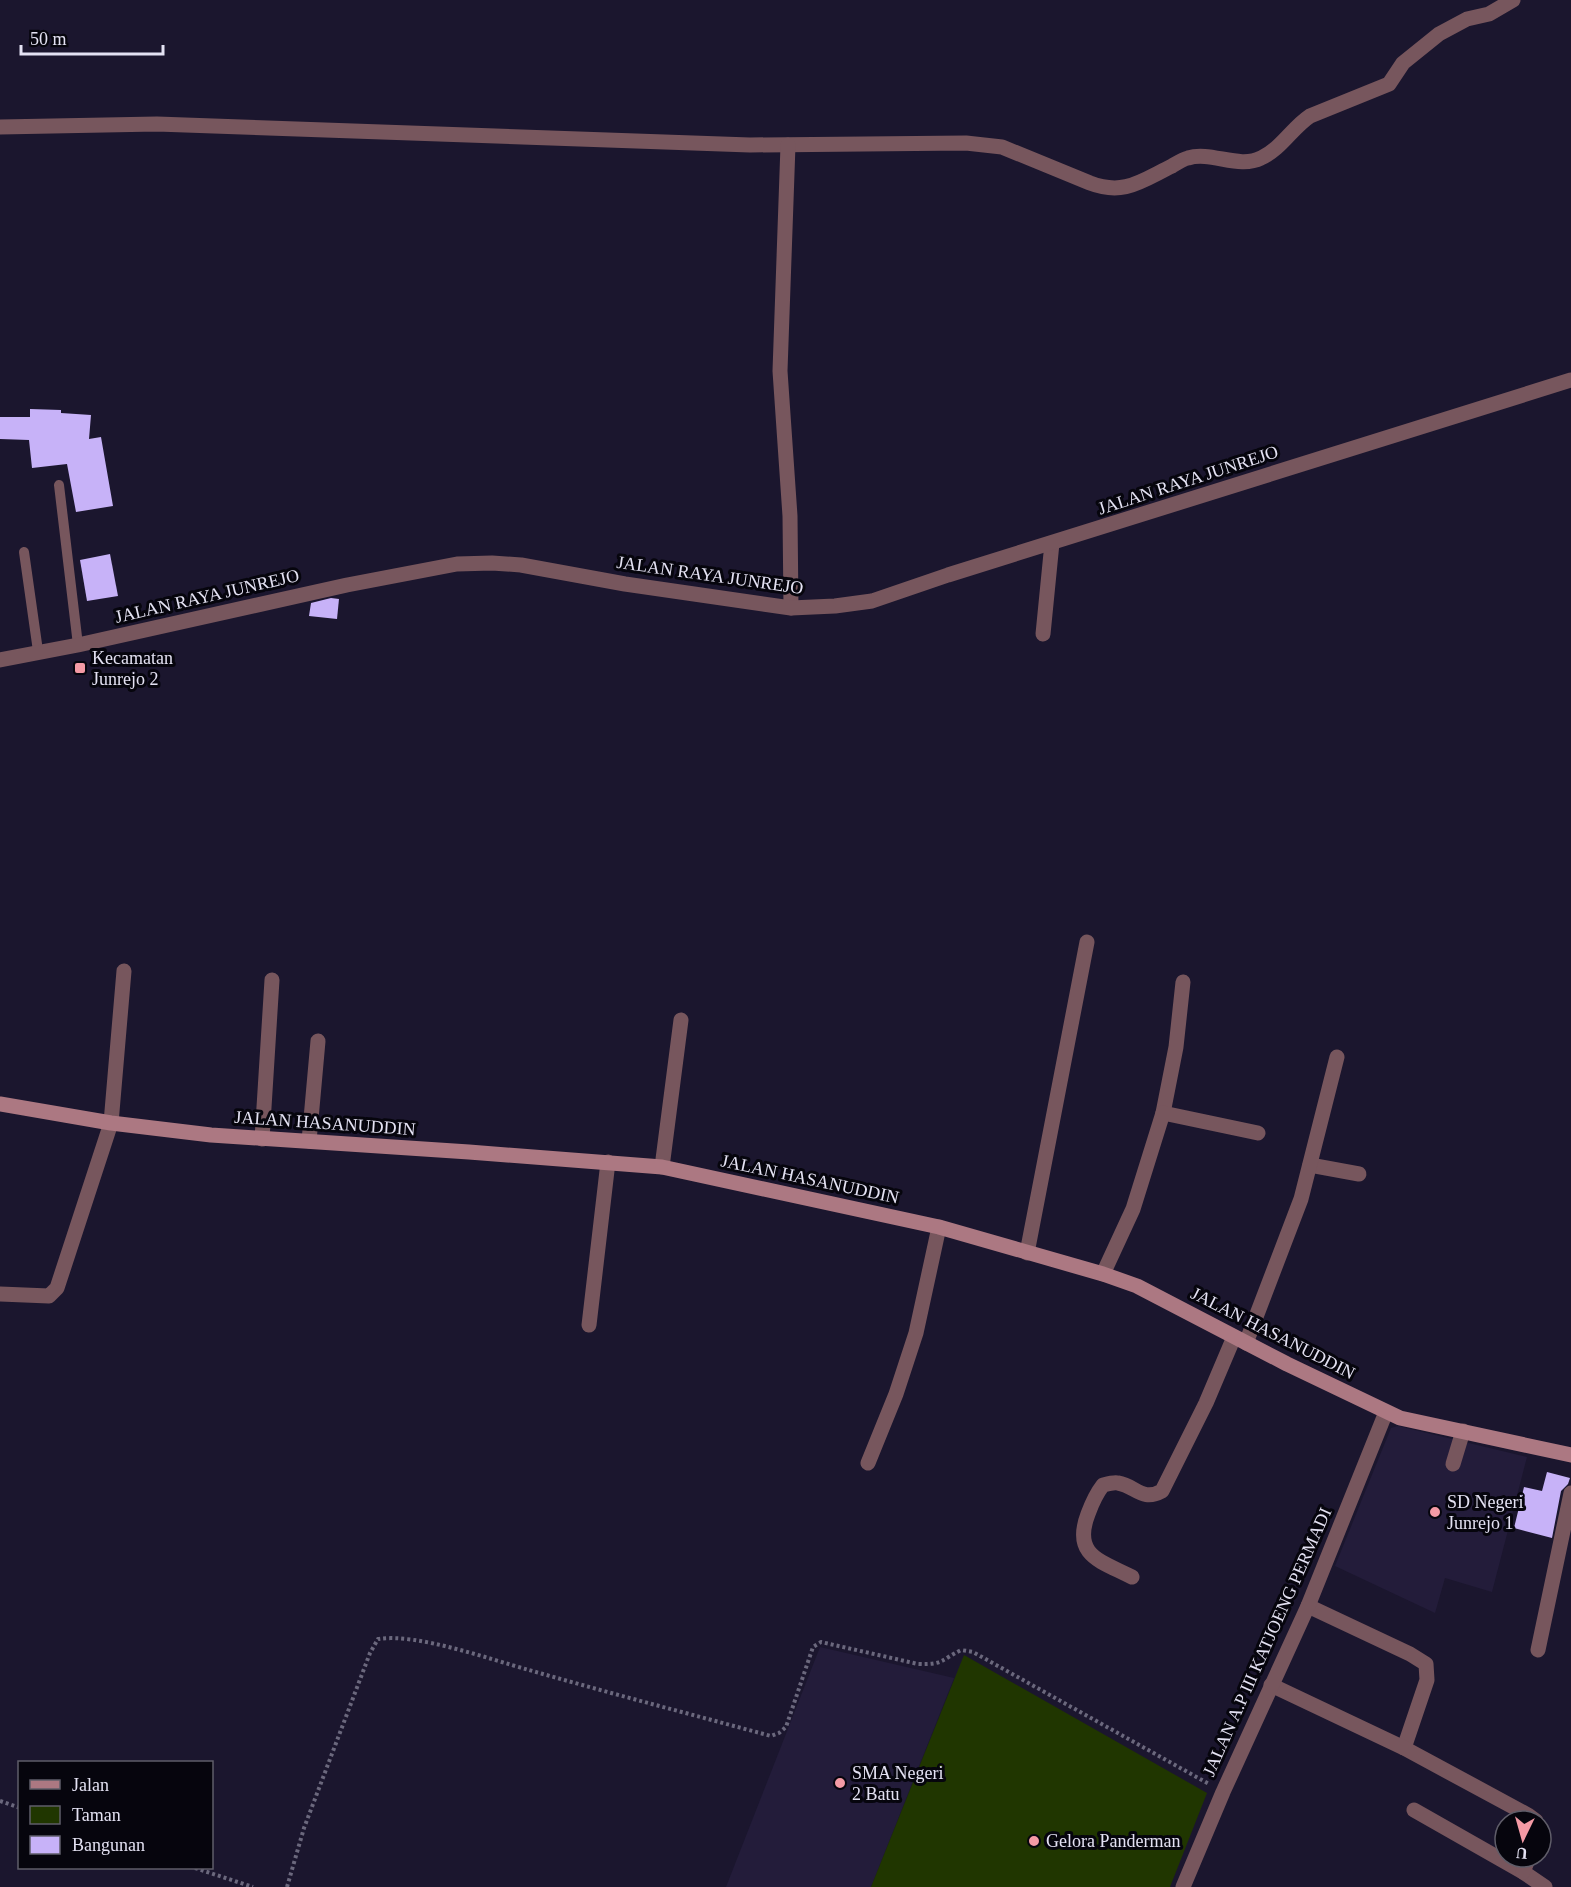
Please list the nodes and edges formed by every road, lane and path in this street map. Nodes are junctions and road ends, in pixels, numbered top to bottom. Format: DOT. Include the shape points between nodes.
graph roads {
  1 [pos="1513,0"];
  2 [pos="0,127"];
  3 [pos="788,145"];
  4 [pos="1571,380"];
  5 [pos="59,484"];
  6 [pos="1053,543"];
  7 [pos="24,552"];
  8 [pos="791,608"];
  9 [pos="1043,634"];
  10 [pos="78,645"];
  11 [pos="38,651"];
  12 [pos="0,660"];
  13 [pos="1088,942"];
  14 [pos="124,971"];
  15 [pos="272,980"];
  16 [pos="1183,982"];
  17 [pos="681,1020"];
  18 [pos="318,1041"];
  19 [pos="1337,1057"];
  20 [pos="0,1104"];
  21 [pos="1163,1113"];
  22 [pos="111,1123"];
  23 [pos="1258,1133"];
  24 [pos="262,1138"];
  25 [pos="309,1141"];
  26 [pos="608,1162"];
  27 [pos="1310,1165"];
  28 [pos="662,1167"];
  29 [pos="1359,1174"];
  30 [pos="939,1227"];
  31 [pos="1027,1253"];
  32 [pos="1103,1274"];
  33 [pos="0,1294"];
  34 [pos="589,1325"];
  35 [pos="1240,1340"];
  36 [pos="1386,1412"];
  37 [pos="1463,1431"];
  38 [pos="1571,1455"];
  39 [pos="868,1463"];
  40 [pos="1453,1464"];
  41 [pos="1571,1493"];
  42 [pos="1132,1576"];
  43 [pos="1308,1606"];
  44 [pos="1538,1650"];
  45 [pos="1271,1685"];
  46 [pos="1404,1748"];
  47 [pos="1222,1792"];
  48 [pos="0,1801"];
  49 [pos="18,1807"];
  50 [pos="1517,1809"];
  51 [pos="1414,1810"];
  52 [pos="198,1869"];
  53 [pos="1524,1869"];
  54 [pos="1523,1872"];
  55 [pos="253,1887"];
  56 [pos="287,1887"];
  57 [pos="1183,1887"];
  58 [pos="1545,1887"];
  1 -- 3 [label="street" via="1490,14 1467,19 1439,34 1403,63 1389,84 1310,116 1260,159 1188,158 1121,188 1104,189 1002,147 959,143"];
  2 -- 3 [label="street" via="157,124"];
  3 -- 8 [label="street" via="780,371 789,480"];
  4 -- 6 [label="street, JALAN RAYA JUNREJO"];
  5 -- 10 [label="lane"];
  6 -- 8 [label="street, JALAN RAYA JUNREJO" via="872,602"];
  6 -- 9 [label="street"];
  7 -- 11 [label="lane"];
  8 -- 10 [label="street, JALAN RAYA JUNREJO" via="521,565 457,564"];
  10 -- 11 [label="street, JALAN RAYA JUNREJO"];
  11 -- 12 [label="street, JALAN RAYA JUNREJO"];
  13 -- 31 [label="street"];
  14 -- 22 [label="street"];
  15 -- 24 [label="street"];
  16 -- 21 [label="street"];
  17 -- 28 [label="street"];
  18 -- 25 [label="street"];
  19 -- 27 [label="street"];
  20 -- 22 [label="main road, JALAN HASANUDDIN"];
  21 -- 23 [label="street"];
  21 -- 32 [label="street" via="1133,1209"];
  22 -- 24 [label="main road, JALAN HASANUDDIN"];
  22 -- 33 [label="street" via="54,1292 49,1296"];
  24 -- 25 [label="main road, JALAN HASANUDDIN"];
  25 -- 26 [label="main road, JALAN HASANUDDIN"];
  26 -- 28 [label="main road, JALAN HASANUDDIN"];
  26 -- 34 [label="street"];
  27 -- 29 [label="street"];
  27 -- 35 [label="street" via="1301,1199"];
  28 -- 30 [label="main road, JALAN HASANUDDIN"];
  30 -- 31 [label="main road, JALAN HASANUDDIN"];
  30 -- 39 [label="street" via="916,1334"];
  31 -- 32 [label="main road, JALAN HASANUDDIN"];
  32 -- 35 [label="main road, JALAN HASANUDDIN" via="1137,1286"];
  35 -- 36 [label="main road, JALAN HASANUDDIN"];
  35 -- 42 [label="street" via="1162,1491 1147,1495 1118,1483 1103,1485 1094,1496 1082,1538 1085,1547 1096,1559"];
  36 -- 37 [label="main road, JALAN HASANUDDIN"];
  36 -- 43 [label="street, JALAN A.P III KATJOENG PERMADI"];
  37 -- 38 [label="main road, JALAN HASANUDDIN"];
  37 -- 40 [label="street"];
  41 -- 44 [label="street"];
  43 -- 45 [label="street, JALAN A.P III KATJOENG PERMADI"];
  43 -- 46 [label="street" via="1426,1664 1427,1680"];
  45 -- 46 [label="street"];
  45 -- 47 [label="street, JALAN A.P III KATJOENG PERMADI"];
  46 -- 50 [label="street"];
  47 -- 56 [label="path" via="973,1652 961,1650 944,1662 930,1665 821,1642 813,1647 786,1726 771,1736 463,1652 410,1639 378,1639 369,1653 304,1828"];
  47 -- 57 [label="street, JALAN A.P III KATJOENG PERMADI"];
  48 -- 49 [label="path"];
  51 -- 54 [label="street"];
  52 -- 55 [label="path"];
  53 -- 54 [label="street"];
  54 -- 58 [label="street"];
}
